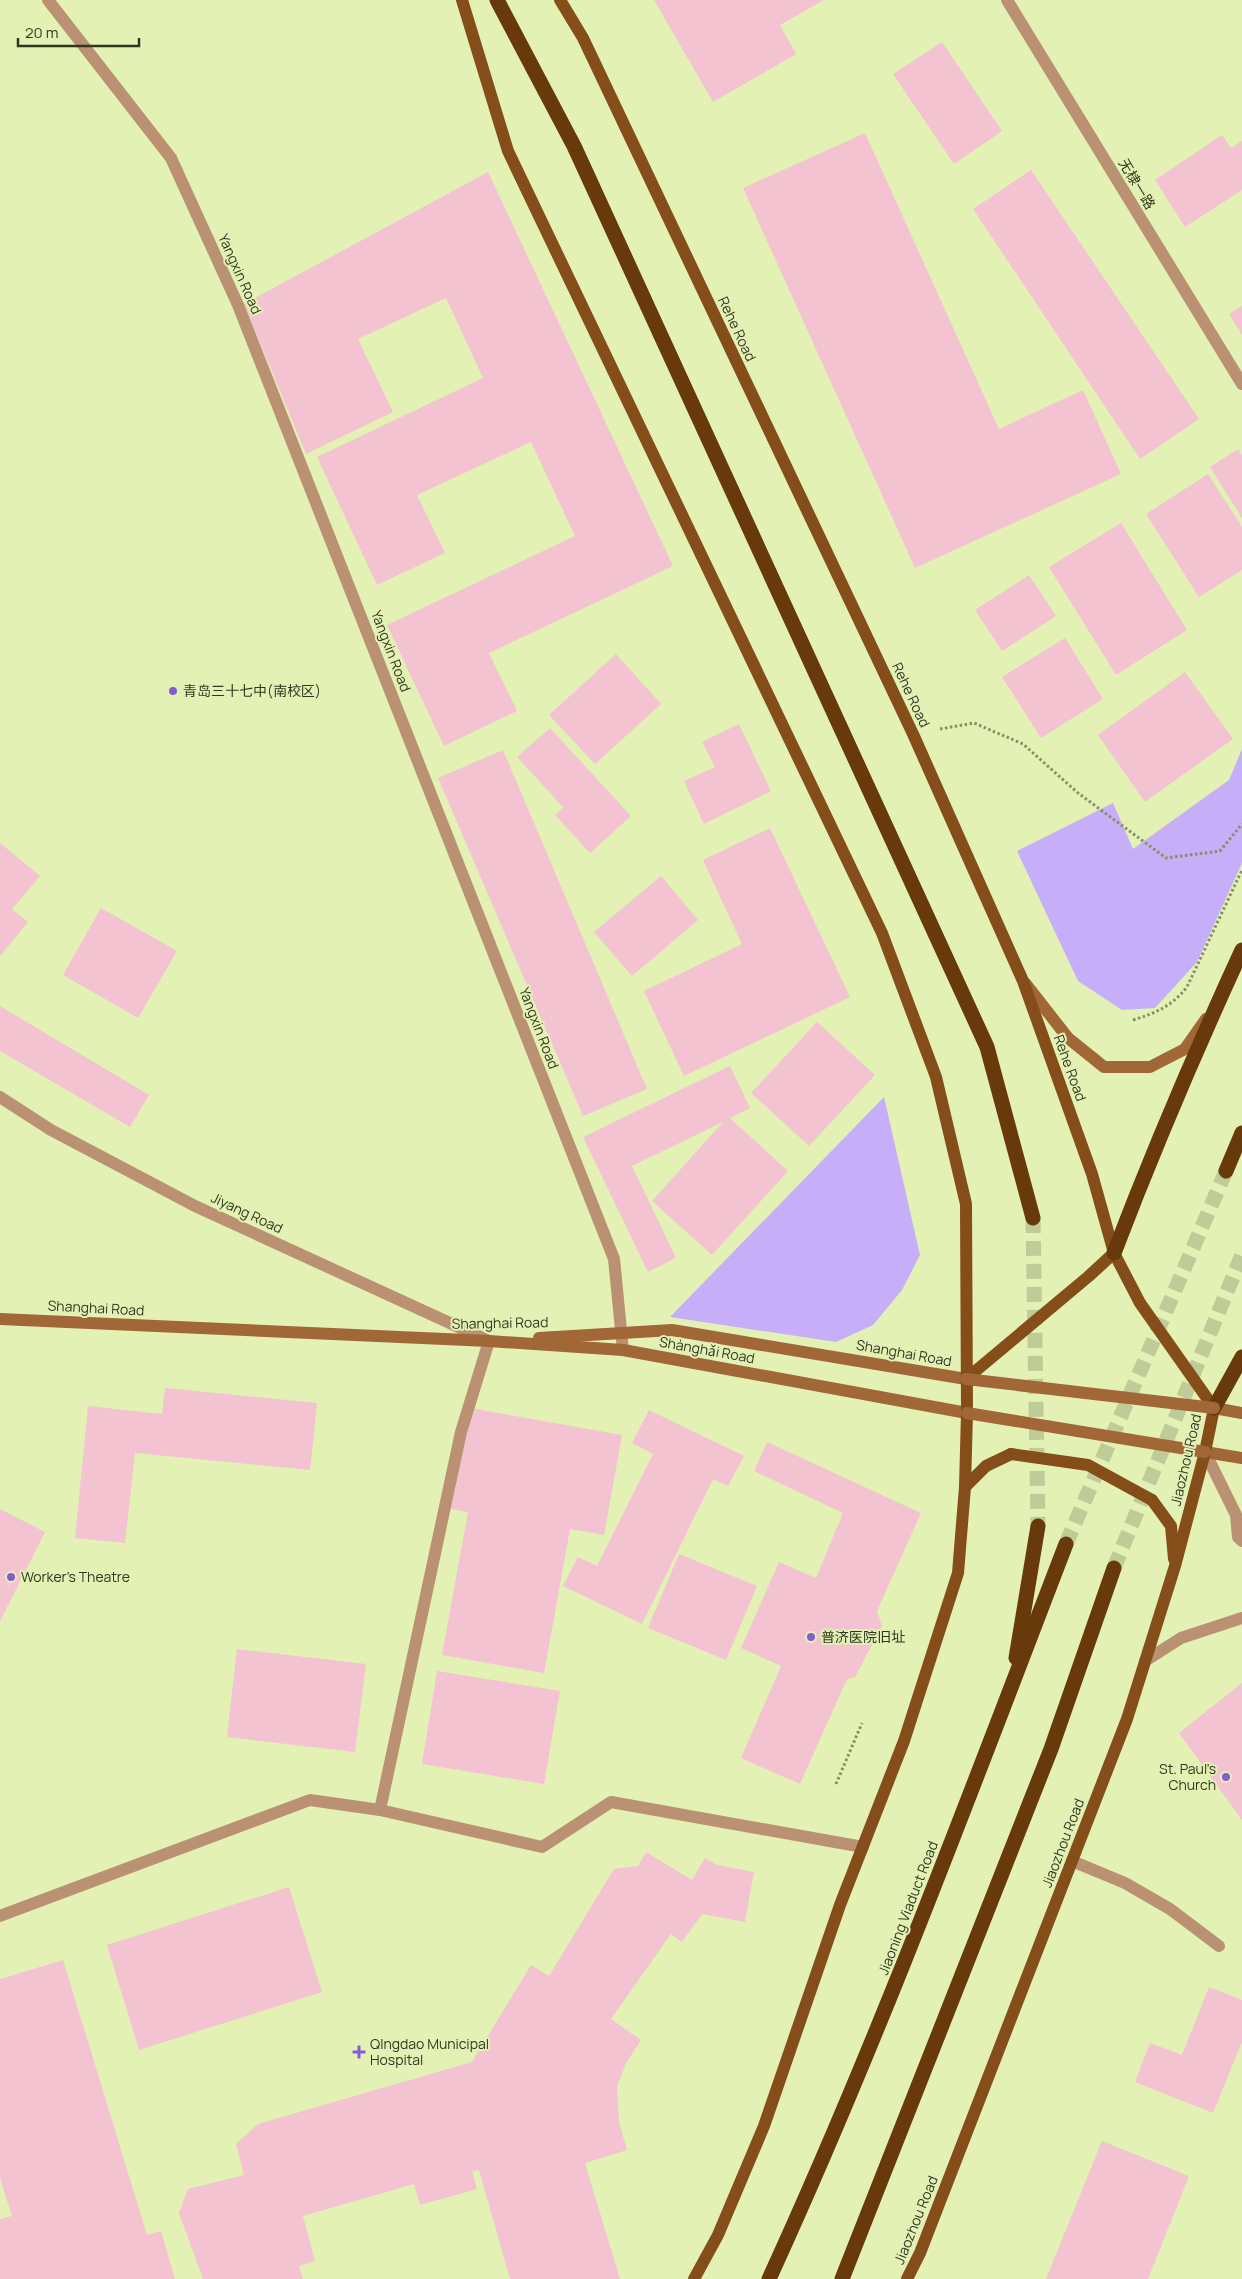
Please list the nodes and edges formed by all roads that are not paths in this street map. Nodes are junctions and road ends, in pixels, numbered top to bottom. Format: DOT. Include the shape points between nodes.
graph roads {
  1 [pos="48,0"];
  2 [pos="462,0"];
  3 [pos="496,0"];
  4 [pos="560,0"];
  5 [pos="1007,0"];
  6 [pos="1242,384"];
  7 [pos="1242,950"];
  8 [pos="1023,981"];
  9 [pos="1219,1001"];
  10 [pos="0,1096"];
  11 [pos="1242,1132"];
  12 [pos="1226,1171"];
  13 [pos="1033,1218"];
  14 [pos="1114,1253"];
  15 [pos="0,1319"];
  16 [pos="621,1332"];
  17 [pos="490,1341"];
  18 [pos="623,1350"];
  19 [pos="1242,1357"];
  20 [pos="966,1378"];
  21 [pos="1214,1408"];
  22 [pos="967,1413"];
  23 [pos="1242,1413"];
  24 [pos="1205,1452"];
  25 [pos="1242,1458"];
  26 [pos="964,1487"];
  27 [pos="1038,1526"];
  28 [pos="1242,1541"];
  29 [pos="1066,1544"];
  30 [pos="1175,1566"];
  31 [pos="1114,1568"];
  32 [pos="1242,1618"];
  33 [pos="1145,1661"];
  34 [pos="1010,1690"];
  35 [pos="380,1810"];
  36 [pos="862,1847"];
  37 [pos="1072,1861"];
  38 [pos="0,1916"];
  39 [pos="1219,1946"];
  40 [pos="694,2279"];
  41 [pos="769,2279"];
  42 [pos="842,2279"];
  43 [pos="907,2279"];
  1 -- 16 [label="street, Yangxin Road" via="170,158 238,305 614,1259"];
  2 -- 20 [label="main road" via="508,151 882,933 936,1077 966,1204"];
  3 -- 13 [label="highway" via="574,146 987,1047"];
  4 -- 8 [label="main road, Rehe Road" via="583,38 913,734"];
  5 -- 6 [label="street, 无棣一路"];
  7 -- 9 [label="highway"];
  8 -- 9 [label="street" via="1068,1038 1104,1067 1150,1067 1185,1049"];
  8 -- 14 [label="main road, Rehe Road" via="1092,1174"];
  9 -- 14 [label="highway" via="1156,1142"];
  10 -- 17 [label="street, Jiyang Road" via="51,1130 195,1206"];
  11 -- 12 [label="highway"];
  14 -- 20 [label="main road"];
  14 -- 21 [label="main road, Rehe Road" via="1140,1303"];
  15 -- 17 [label="street, Shanghai Road"];
  16 -- 17 [label="street, Shanghai Road"];
  16 -- 18 [label="street, Yangxin Road"];
  16 -- 20 [label="street, Shanghai Road" via="672,1330"];
  17 -- 18 [label="street"];
  17 -- 35 [label="street" via="461,1432"];
  18 -- 22 [label="street"];
  19 -- 21 [label="highway"];
  20 -- 21 [label="street, Shanghai Road, bridge"];
  20 -- 22 [label="main road"];
  21 -- 23 [label="street, Shanghai Road"];
  21 -- 24 [label="main road, Jiaozhou Road"];
  22 -- 24 [label="street, bridge"];
  22 -- 26 [label="main road"];
  24 -- 25 [label="street"];
  24 -- 28 [label="street" via="1236,1515 1238,1537"];
  24 -- 30 [label="main road, Jiaozhou Road"];
  26 -- 30 [label="main road, bridge" via="986,1466 1011,1454 1088,1465 1152,1500 1171,1526"];
  26 -- 36 [label="main road" via="958,1573 904,1742"];
  27 -- 34 [label="highway"];
  29 -- 34 [label="highway, Jiaoning Viaduct Road"];
  30 -- 33 [label="main road, Jiaozhou Road"];
  31 -- 42 [label="highway" via="1051,1749"];
  32 -- 33 [label="street" via="1181,1638"];
  33 -- 37 [label="main road, Jiaozhou Road" via="1127,1719"];
  34 -- 41 [label="highway, Jiaoning Viaduct Road" via="908,1956"];
  35 -- 36 [label="street" via="542,1847 611,1802"];
  35 -- 38 [label="street" via="310,1800"];
  36 -- 40 [label="main road" via="764,2126 718,2234"];
  37 -- 39 [label="street" via="1125,1883 1170,1909"];
  37 -- 43 [label="main road, Jiaozhou Road" via="920,2253"];
}
